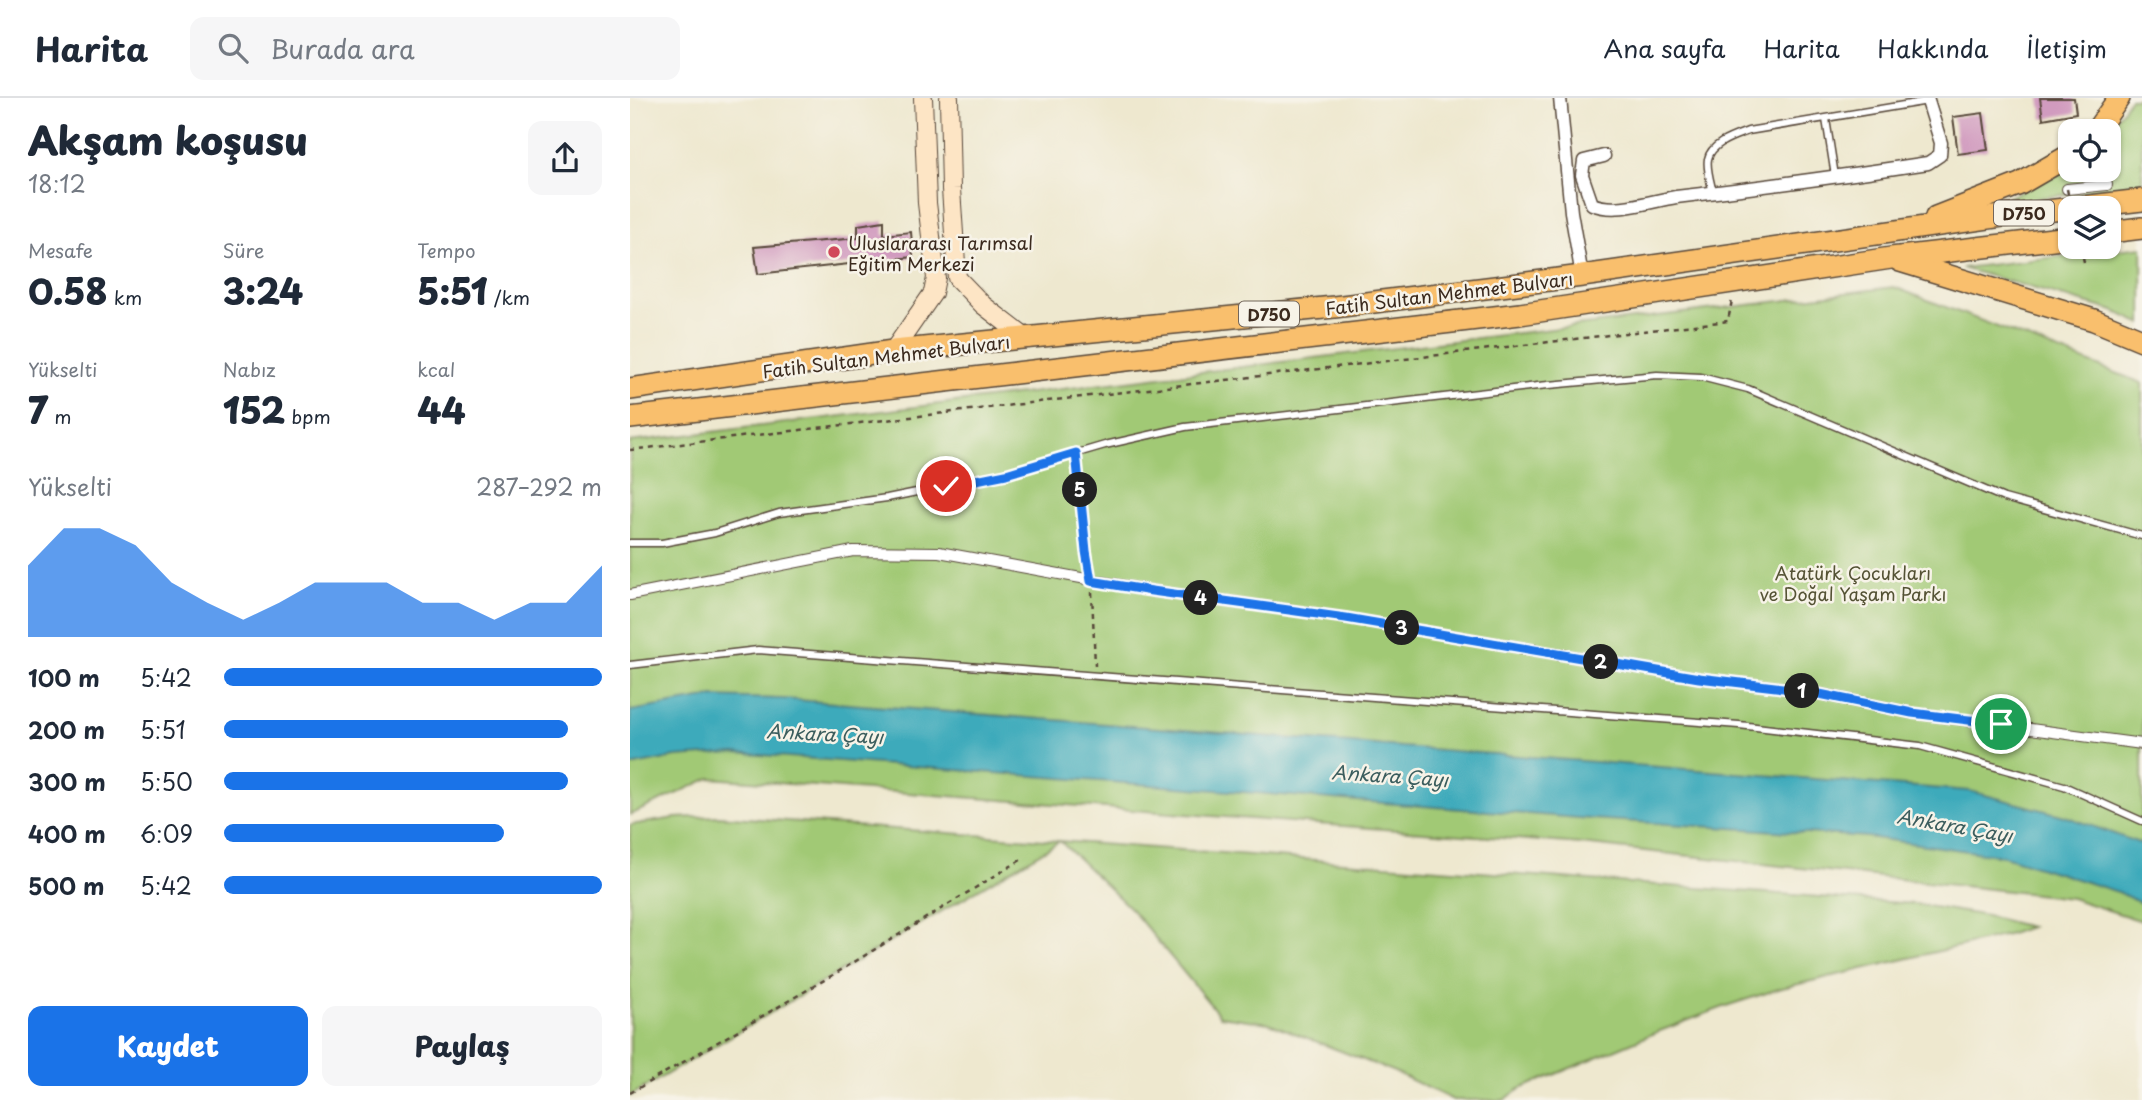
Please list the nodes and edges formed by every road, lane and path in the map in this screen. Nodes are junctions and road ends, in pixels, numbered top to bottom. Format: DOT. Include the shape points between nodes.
graph roads {
  1 [pos="923,98"];
  2 [pos="949,98"];
  3 [pos="1560,98"];
  4 [pos="2119,98"];
  5 [pos="1928,100"];
  6 [pos="1826,119"];
  7 [pos="2104,119"];
  8 [pos="1604,156"];
  9 [pos="2058,162"];
  10 [pos="1835,178"];
  11 [pos="2106,182"];
  12 [pos="2067,189"];
  13 [pos="1713,193"];
  14 [pos="2068,196"];
  15 [pos="2142,200"];
  16 [pos="2142,228"];
  17 [pos="1907,229"];
  18 [pos="2121,231"];
  19 [pos="2058,238"];
  20 [pos="1891,258"];
  21 [pos="2083,259"];
  22 [pos="2084,262"];
  23 [pos="1582,276"];
  24 [pos="936,278"];
  25 [pos="957,278"];
  26 [pos="1736,282"];
  27 [pos="1027,339"];
  28 [pos="2142,340"];
  29 [pos="893,351"];
  30 [pos="630,389"];
  31 [pos="630,418"];
  32 [pos="630,450"];
  33 [pos="1076,453"];
  34 [pos="2142,536"];
  35 [pos="630,543"];
  36 [pos="1091,581"];
  37 [pos="630,595"];
  38 [pos="630,665"];
  39 [pos="1096,677"];
  40 [pos="2142,744"];
  41 [pos="2142,821"];
  42 [pos="1024,858"];
  43 [pos="630,1093"];
  1 -- 24 [label="main road" via="927,203"];
  2 -- 25 [label="main road"];
  3 -- 23 [label="street"];
  4 -- 7 [label="highway"];
  5 -- 6 [label="lane"];
  5 -- 10 [label="street" via="1941,143 1940,155 1928,163"];
  6 -- 10 [label="lane"];
  6 -- 13 [label="lane" via="1748,131 1714,147 1707,160"];
  8 -- 13 [label="street" via="1584,161 1582,175 1592,204 1604,209"];
  9 -- 17 [label="highway" via="2020,184"];
  10 -- 13 [label="street"];
  11 -- 12 [label="street"];
  12 -- 14 [label="path, bridge"];
  15 -- 17 [label="highway, Fatih Sultan Mehmet Bulvarı / D750"];
  16 -- 18 [label="highway"];
  17 -- 23 [label="highway, Fatih Sultan Mehmet Bulvarı / D750"];
  19 -- 20 [label="highway, Fatih Sultan Mehmet Bulvarı / D750"];
  20 -- 26 [label="highway, Fatih Sultan Mehmet Bulvarı / D750"];
  20 -- 28 [label="highway" via="2094,320"];
  21 -- 22 [label="path"];
  23 -- 27 [label="highway, Fatih Sultan Mehmet Bulvarı / D750"];
  24 -- 25 [label="main road"];
  24 -- 29 [label="main road" via="933,293"];
  25 -- 27 [label="main road"];
  26 -- 31 [label="highway, Fatih Sultan Mehmet Bulvarı / D750" via="1520,314"];
  26 -- 32 [label="path" via="1728,321"];
  27 -- 29 [label="highway, Fatih Sultan Mehmet Bulvarı / D750"];
  29 -- 30 [label="highway, Fatih Sultan Mehmet Bulvarı / D750"];
  33 -- 34 [label="lane" via="1185,427 1538,386 1657,375 1701,377 1748,389 2004,498"];
  33 -- 35 [label="lane" via="1006,474 887,498 779,513 715,533 662,543"];
  33 -- 36 [label="path"];
  36 -- 37 [label="street" via="939,552 853,551"];
  36 -- 39 [label="path"];
  36 -- 40 [label="street" via="1800,690 1912,713"];
  38 -- 39 [label="lane" via="758,650"];
  39 -- 41 [label="lane" via="1739,725 1920,746 2064,786"];
  42 -- 43 [label="path"];
}
